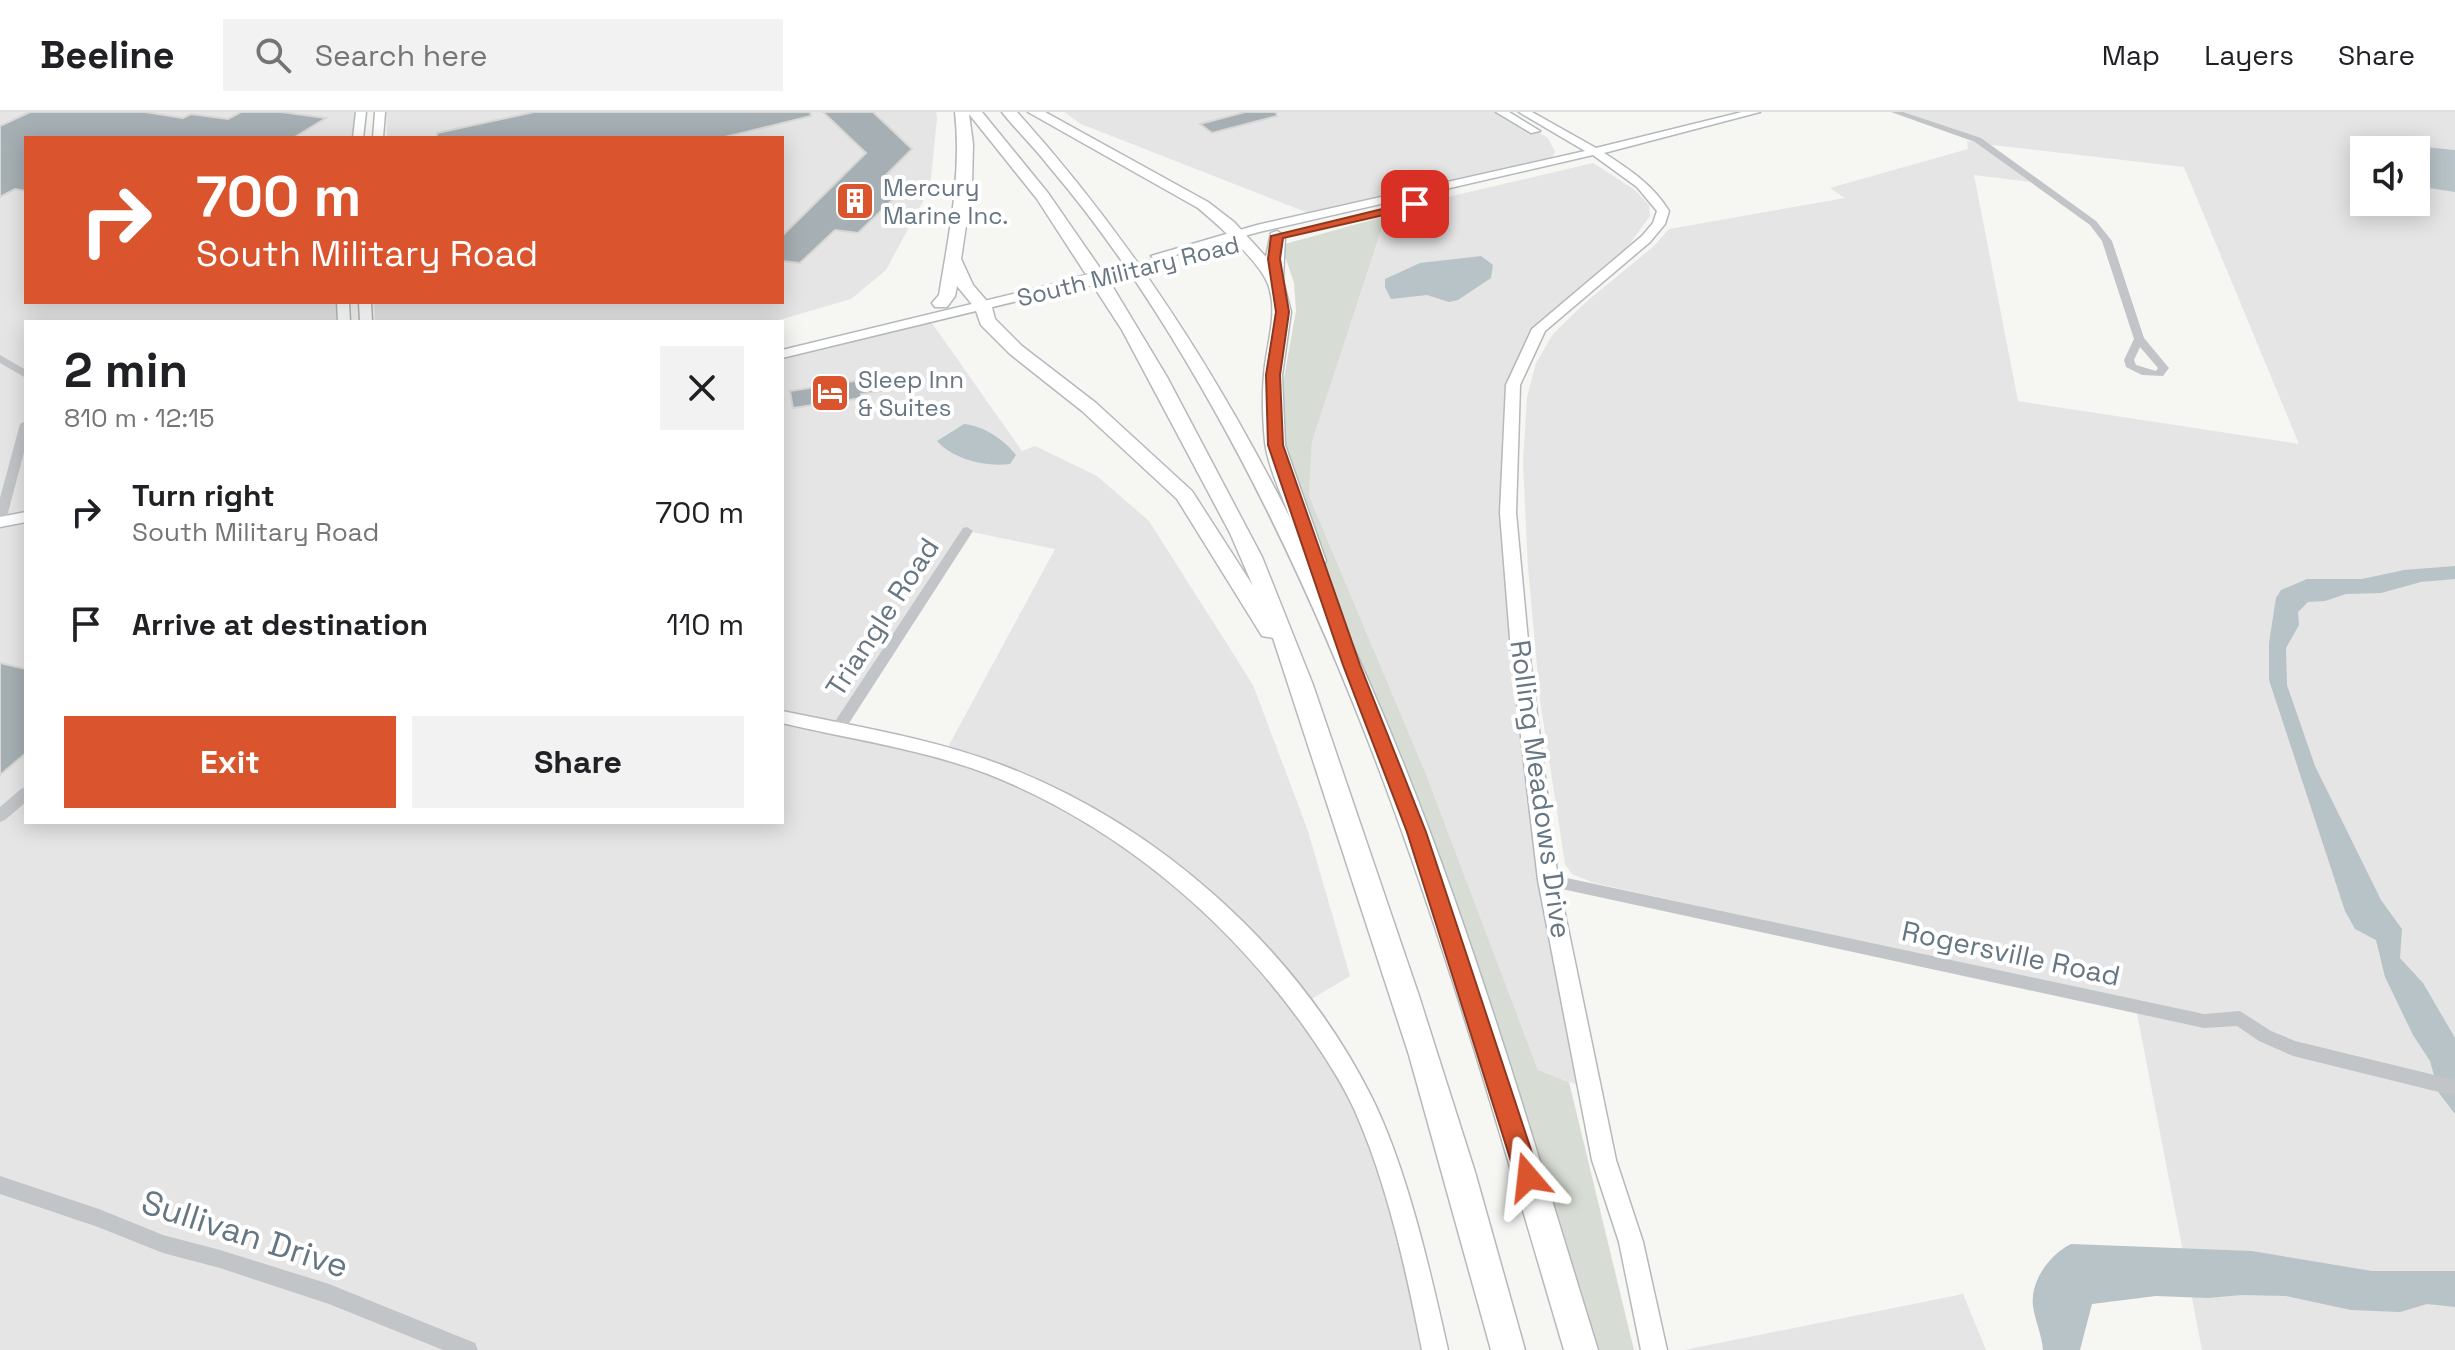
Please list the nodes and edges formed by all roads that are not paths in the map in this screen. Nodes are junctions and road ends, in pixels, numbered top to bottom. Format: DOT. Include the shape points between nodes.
graph roads {
  1 [pos="361,112"];
  2 [pos="380,112"];
  3 [pos="962,112"];
  4 [pos="975,112"];
  5 [pos="1009,112"];
  6 [pos="1035,112"];
  7 [pos="1501,112"];
  8 [pos="1524,112"];
  9 [pos="1754,112"];
  10 [pos="1895,112"];
  11 [pos="358,136"];
  12 [pos="378,136"];
  13 [pos="1566,136"];
  14 [pos="1553,144"];
  15 [pos="1629,149"];
  16 [pos="1582,155"];
  17 [pos="1598,159"];
  18 [pos="1543,165"];
  19 [pos="1629,175"];
  20 [pos="1277,236"];
  21 [pos="1238,239"];
  22 [pos="1618,260"];
  23 [pos="954,261"];
  24 [pos="1277,286"];
  25 [pos="979,302"];
  26 [pos="941,303"];
  27 [pos="2139,339"];
  28 [pos="784,342"];
  29 [pos="784,353"];
  30 [pos="0,358"];
  31 [pos="24,374"];
  32 [pos="24,431"];
  33 [pos="24,517"];
  34 [pos="0,521"];
  35 [pos="967,531"];
  36 [pos="1351,665"];
  37 [pos="1297,674"];
  38 [pos="784,717"];
  39 [pos="837,730"];
  40 [pos="24,795"];
  41 [pos="0,816"];
  42 [pos="1548,880"];
  43 [pos="2455,1088"];
  44 [pos="0,1185"];
  45 [pos="468,1350"];
  46 [pos="1435,1350"];
  47 [pos="1508,1350"];
  48 [pos="1581,1350"];
  49 [pos="1654,1350"];
  1 -- 11 [label="main road"];
  2 -- 12 [label="main road"];
  3 -- 23 [label="highway" via="964,186"];
  4 -- 37 [label="highway" via="1041,191 1133,330 1256,567"];
  5 -- 36 [label="highway" via="1075,185 1173,324 1255,467"];
  6 -- 21 [label="highway" via="1203,205"];
  7 -- 14 [label="main road, Rolling Meadows Drive"];
  8 -- 13 [label="main road, Rolling Meadows Drive"];
  9 -- 15 [label="main road, South Military Road"];
  10 -- 27 [label="street" via="1978,140 2093,223 2107,243"];
  13 -- 15 [label="main road"];
  13 -- 17 [label="main road, Rolling Meadows Drive"];
  14 -- 16 [label="main road, Rolling Meadows Drive"];
  14 -- 18 [label="main road" via="1552,159"];
  15 -- 17 [label="main road, South Military Road"];
  15 -- 19 [label="main road"];
  16 -- 17 [label="main road, Rolling Meadows Drive"];
  16 -- 18 [label="main road, South Military Road"];
  17 -- 19 [label="main road, Rolling Meadows Drive"];
  17 -- 20 [label="main road, South Military Road"];
  17 -- 22 [label="main road, Rolling Meadows Drive" via="1650,209 1647,223"];
  18 -- 21 [label="main road, South Military Road"];
  19 -- 22 [label="main road, Rolling Meadows Drive" via="1655,196 1662,215 1646,239"];
  20 -- 21 [label="main road, South Military Road"];
  20 -- 24 [label="highway"];
  21 -- 24 [label="highway" via="1267,266"];
  21 -- 25 [label="main road, South Military Road, bridge"];
  22 -- 42 [label="main road, Rolling Meadows Drive" via="1539,329 1513,385 1508,513"];
  23 -- 25 [label="highway"];
  23 -- 26 [label="highway"];
  24 -- 36 [label="highway" via="1282,312 1273,375 1275,445"];
  25 -- 26 [label="main road, South Military Road"];
  25 -- 29 [label="main road, South Military Road"];
  25 -- 37 [label="highway" via="987,321 1016,350 1089,407 1185,495"];
  26 -- 28 [label="main road, South Military Road"];
  30 -- 31 [label="street"];
  32 -- 34 [label="street"];
  33 -- 34 [label="main road"];
  35 -- 39 [label="street, Triangle Road"];
  36 -- 48 [label="highway" via="1417,832 1470,989"];
  37 -- 47 [label="highway" via="1425,1057"];
  38 -- 39 [label="main road"];
  39 -- 46 [label="main road" via="968,761 1061,798 1106,822 1207,901 1303,1004 1361,1097 1419,1273"];
  40 -- 41 [label="street"];
  42 -- 43 [label="street, Rogersville Road" via="2204,1021 2240,1018 2293,1048"];
  42 -- 49 [label="main road, Rolling Meadows Drive" via="1604,1160 1631,1242"];
  44 -- 45 [label="street, Sullivan Drive" via="163,1244 329,1294"];
}
